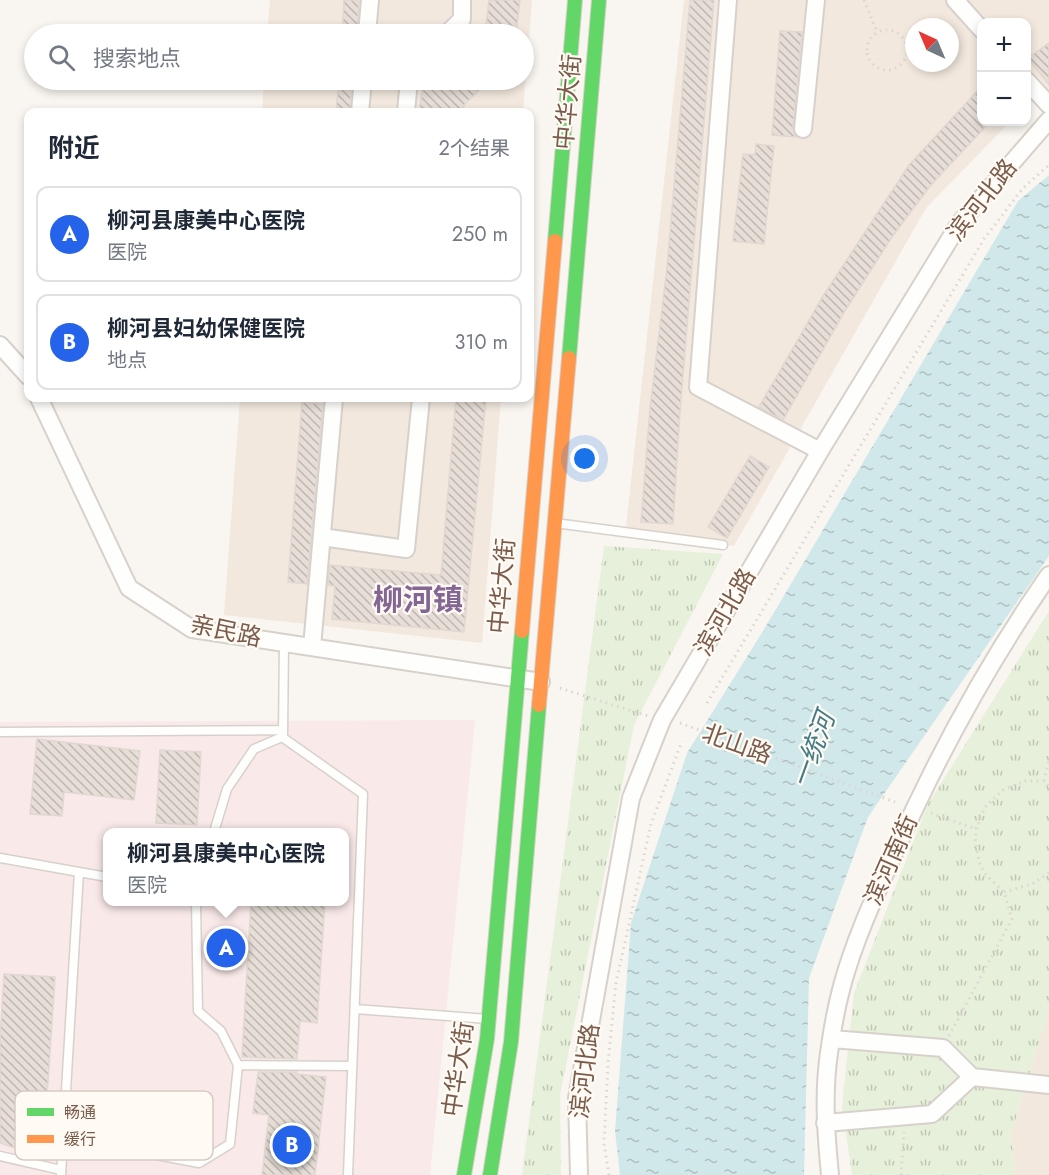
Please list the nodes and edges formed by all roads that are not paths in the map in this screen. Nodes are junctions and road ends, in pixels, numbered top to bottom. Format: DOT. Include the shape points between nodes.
graph roads {
  1 [pos="370,0"];
  2 [pos="462,0"];
  3 [pos="575,0"];
  4 [pos="599,0"];
  5 [pos="728,0"];
  6 [pos="816,0"];
  7 [pos="955,0"];
  8 [pos="368,24"];
  9 [pos="457,24"];
  10 [pos="977,25"];
  11 [pos="1031,85"];
  12 [pos="362,90"];
  13 [pos="408,90"];
  14 [pos="1049,105"];
  15 [pos="360,108"];
  16 [pos="406,108"];
  17 [pos="1049,120"];
  18 [pos="803,129"];
  19 [pos="0,345"];
  20 [pos="24,372"];
  21 [pos="41,402"];
  22 [pos="334,402"];
  23 [pos="421,402"];
  24 [pos="820,451"];
  25 [pos="555,523"];
  26 [pos="322,537"];
  27 [pos="723,545"];
  28 [pos="1049,575"];
  29 [pos="284,643"];
  30 [pos="312,647"];
  31 [pos="517,678"];
  32 [pos="542,682"];
  33 [pos="0,732"];
  34 [pos="283,734"];
  35 [pos="215,828"];
  36 [pos="0,858"];
  37 [pos="79,872"];
  38 [pos="103,877"];
  39 [pos="196,906"];
  40 [pos="355,1009"];
  41 [pos="488,1019"];
  42 [pos="832,1039"];
  43 [pos="238,1065"];
  44 [pos="352,1066"];
  45 [pos="972,1077"];
  46 [pos="1049,1085"];
  47 [pos="66,1091"];
  48 [pos="825,1123"];
  49 [pos="213,1154"];
  50 [pos="0,1156"];
  51 [pos="15,1160"];
  52 [pos="15,1160"];
  53 [pos="183,1160"];
  54 [pos="204,1160"];
  55 [pos="61,1172"];
  56 [pos="348,1175"];
  57 [pos="464,1175"];
  58 [pos="490,1175"];
  59 [pos="579,1175"];
  60 [pos="830,1175"];
  1 -- 8 [label="street"];
  2 -- 9 [label="street" via="462,19"];
  3 -- 31 [label="main road, 中华大街"];
  4 -- 25 [label="main road, 中华大街"];
  5 -- 24 [label="street" via="698,387"];
  6 -- 18 [label="street"];
  7 -- 10 [label="street"];
  11 -- 14 [label="street"];
  12 -- 15 [label="street"];
  13 -- 16 [label="street"];
  17 -- 24 [label="street, 滨河北路" via="959,224"];
  19 -- 20 [label="street"];
  21 -- 29 [label="street, 亲民路" via="129,588 192,629"];
  22 -- 26 [label="street"];
  23 -- 26 [label="street" via="406,549"];
  24 -- 59 [label="street, 滨河北路" via="662,720 632,798 577,1098"];
  25 -- 27 [label="lane"];
  25 -- 32 [label="main road, 中华大街"];
  26 -- 30 [label="street"];
  28 -- 42 [label="street, 滨河南街" via="956,726 914,808 868,912 842,986"];
  29 -- 30 [label="street, 亲民路"];
  29 -- 34 [label="lane"];
  30 -- 31 [label="street, 亲民路"];
  31 -- 32 [label="street, 亲民路"];
  31 -- 41 [label="main road, 中华大街"];
  32 -- 58 [label="main road, 中华大街" via="511,1041"];
  33 -- 34 [label="lane"];
  34 -- 35 [label="lane" via="254,749 227,789"];
  34 -- 40 [label="lane" via="363,794"];
  36 -- 37 [label="lane"];
  37 -- 38 [label="lane"];
  37 -- 47 [label="lane"];
  39 -- 43 [label="lane" via="198,1011 221,1031"];
  40 -- 41 [label="lane"];
  40 -- 44 [label="lane"];
  41 -- 57 [label="main road, 中华大街"];
  42 -- 45 [label="street" via="943,1048"];
  42 -- 48 [label="street, 滨河南街"];
  43 -- 44 [label="lane"];
  43 -- 49 [label="lane" via="230,1144"];
  44 -- 56 [label="lane"];
  45 -- 46 [label="street"];
  45 -- 48 [label="street" via="932,1114"];
  48 -- 60 [label="street, 滨河南街"];
  50 -- 51 [label="lane"];
  52 -- 55 [label="lane"];
  53 -- 54 [label="lane"];
}
